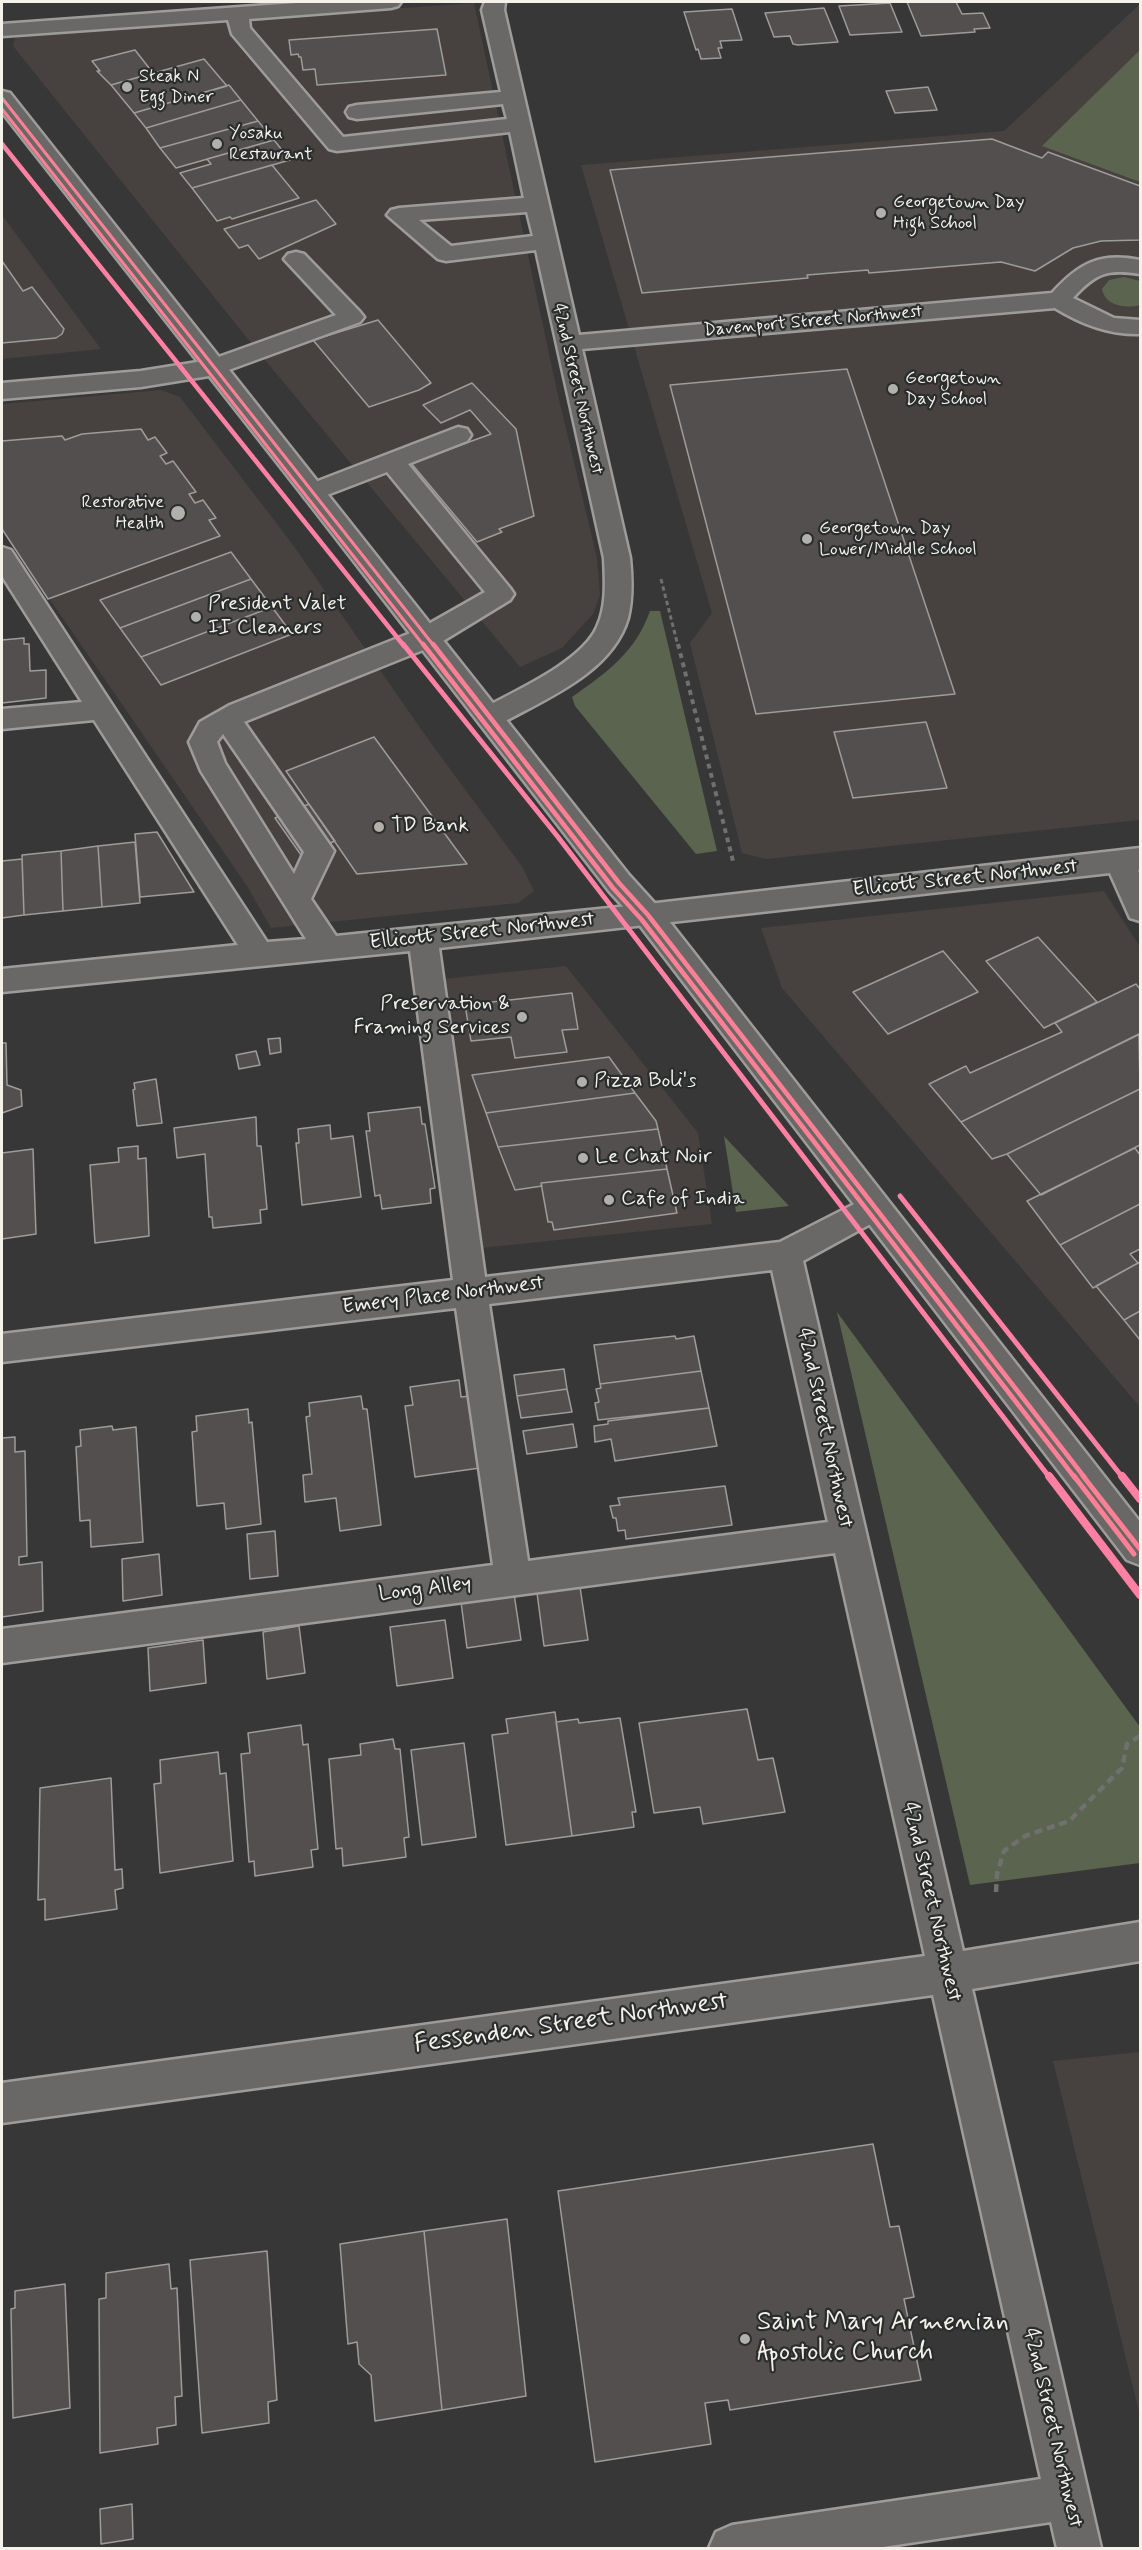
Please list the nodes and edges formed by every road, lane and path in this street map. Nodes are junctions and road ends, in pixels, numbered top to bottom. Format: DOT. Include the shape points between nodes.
graph roads {
  1 [pos="391,2"];
  2 [pos="495,2"];
  3 [pos="176,9"];
  4 [pos="238,13"];
  5 [pos="2,30"];
  6 [pos="512,97"];
  7 [pos="2,98"];
  8 [pos="357,112"];
  9 [pos="518,124"];
  10 [pos="536,204"];
  11 [pos="544,242"];
  12 [pos="296,259"];
  13 [pos="1140,267"];
  14 [pos="1059,300"];
  15 [pos="1140,327"];
  16 [pos="567,344"];
  17 [pos="215,367"];
  18 [pos="2,391"];
  19 [pos="458,435"];
  20 [pos="392,462"];
  21 [pos="314,492"];
  22 [pos="2,556"];
  23 [pos="666,598"];
  24 [pos="428,638"];
  25 [pos="100,710"];
  26 [pos="490,717"];
  27 [pos="2,719"];
  28 [pos="227,719"];
  29 [pos="1130,860"];
  30 [pos="735,869"];
  31 [pos="296,900"];
  32 [pos="1140,910"];
  33 [pos="648,915"];
  34 [pos="423,938"];
  35 [pos="328,948"];
  36 [pos="259,954"];
  37 [pos="2,981"];
  38 [pos="874,1207"];
  39 [pos="785,1255"];
  40 [pos="470,1293"];
  41 [pos="2,1348"];
  42 [pos="848,1535"];
  43 [pos="1140,1549"];
  44 [pos="513,1579"];
  45 [pos="2,1646"];
  46 [pos="1140,1736"];
  47 [pos="996,1892"];
  48 [pos="1140,1941"];
  49 [pos="947,1972"];
  50 [pos="2,2103"];
  51 [pos="1068,2498"];
  52 [pos="732,2548"];
  53 [pos="1079,2548"];
  1 -- 4 [label="street"];
  2 -- 6 [label="street, 42nd Street Northwest" via="493,10"];
  3 -- 4 [label="street"];
  3 -- 5 [label="street"];
  4 -- 9 [label="street" via="240,29 337,144"];
  6 -- 8 [label="street"];
  6 -- 9 [label="street, 42nd Street Northwest"];
  7 -- 17 [label="street"];
  9 -- 10 [label="street, 42nd Street Northwest"];
  10 -- 11 [label="street, 42nd Street Northwest"];
  10 -- 11 [label="street" via="399,215 446,254"];
  11 -- 16 [label="street, 42nd Street Northwest"];
  12 -- 17 [label="street" via="352,317"];
  13 -- 14 [label="street" via="1099,266 1086,272"];
  14 -- 15 [label="street" via="1110,325"];
  14 -- 16 [label="street, Davenport Street Northwest"];
  16 -- 26 [label="street, 42nd Street Northwest" via="617,558 616,609 607,635 577,667"];
  17 -- 18 [label="street" via="141,379"];
  17 -- 21 [label="street"];
  19 -- 20 [label="street"];
  20 -- 21 [label="street"];
  20 -- 24 [label="street" via="501,594"];
  21 -- 24 [label="street"];
  22 -- 25 [label="street"];
  23 -- 30 [label="path"];
  24 -- 26 [label="street"];
  24 -- 28 [label="street"];
  25 -- 27 [label="street"];
  25 -- 36 [label="street"];
  26 -- 33 [label="street"];
  28 -- 31 [label="street" via="319,851"];
  28 -- 31 [label="street" via="210,729 203,742 211,764"];
  29 -- 32 [label="street"];
  29 -- 33 [label="street, Ellicott Street Northwest"];
  31 -- 35 [label="street"];
  33 -- 34 [label="street, Ellicott Street Northwest"];
  33 -- 38 [label="street"];
  34 -- 35 [label="street, Ellicott Street Northwest"];
  34 -- 40 [label="street"];
  35 -- 36 [label="street, Ellicott Street Northwest"];
  36 -- 37 [label="street, Ellicott Street Northwest"];
  38 -- 39 [label="street, Emery Place Northwest"];
  38 -- 43 [label="street"];
  39 -- 40 [label="street, Emery Place Northwest"];
  39 -- 42 [label="street, 42nd Street Northwest"];
  40 -- 41 [label="street, Emery Place Northwest"];
  40 -- 44 [label="street"];
  42 -- 44 [label="street, Long Alley"];
  42 -- 49 [label="street, 42nd Street Northwest"];
  44 -- 45 [label="street, Long Alley"];
  46 -- 47 [label="path" via="1127,1744 1122,1768 1069,1821 1025,1836 1004,1851"];
  48 -- 49 [label="street, Fessenden Street Northwest"];
  49 -- 50 [label="street, Fessenden Street Northwest"];
  49 -- 51 [label="street, 42nd Street Northwest"];
  51 -- 52 [label="street"];
  51 -- 53 [label="street, 42nd Street Northwest"];
}
